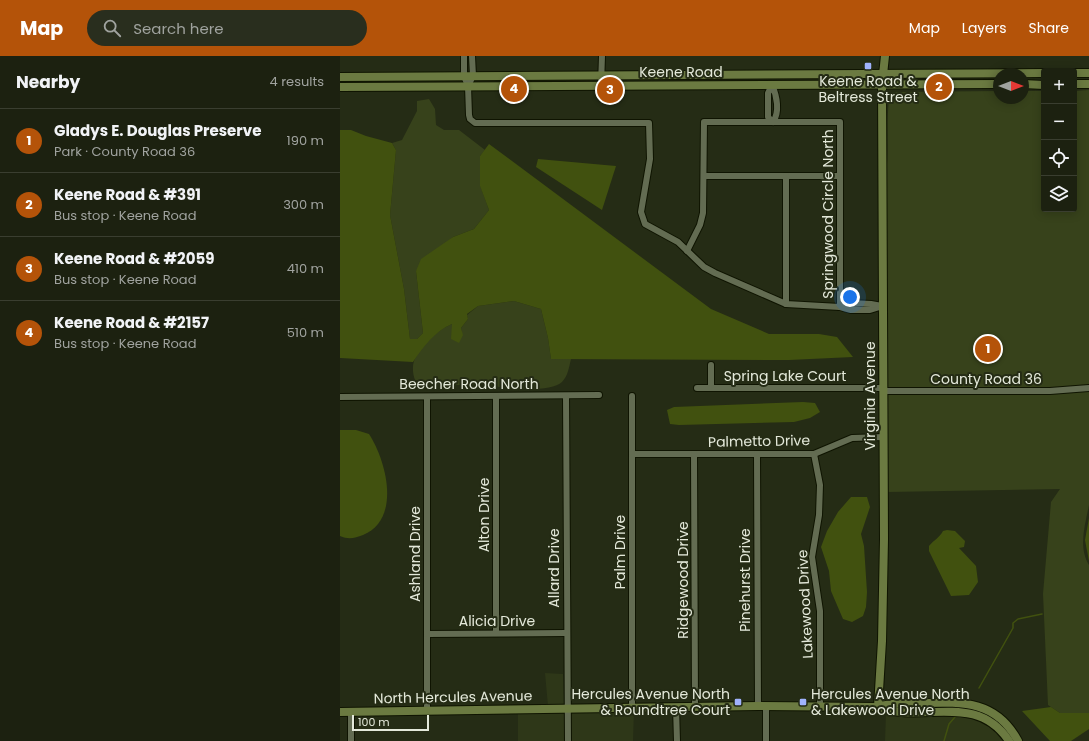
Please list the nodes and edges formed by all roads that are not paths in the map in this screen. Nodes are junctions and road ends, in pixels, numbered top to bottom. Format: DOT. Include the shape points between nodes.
graph roads {
  1 [pos="464,56"];
  2 [pos="472,56"];
  3 [pos="602,56"];
  4 [pos="885,56"];
  5 [pos="1089,72"];
  6 [pos="993,73"];
  7 [pos="1029,73"];
  8 [pos="1041,73"];
  9 [pos="1077,73"];
  10 [pos="883,74"];
  11 [pos="993,74"];
  12 [pos="602,75"];
  13 [pos="468,76"];
  14 [pos="342,77"];
  15 [pos="796,84"];
  16 [pos="882,84"];
  17 [pos="993,84"];
  18 [pos="1029,84"];
  19 [pos="1041,84"];
  20 [pos="1077,84"];
  21 [pos="1089,84"];
  22 [pos="772,85"];
  23 [pos="468,86"];
  24 [pos="601,86"];
  25 [pos="340,87"];
  26 [pos="773,122"];
  27 [pos="704,176"];
  28 [pos="786,176"];
  29 [pos="840,176"];
  30 [pos="687,251"];
  31 [pos="786,304"];
  32 [pos="883,306"];
  33 [pos="840,307"];
  34 [pos="711,365"];
  35 [pos="697,388"];
  36 [pos="711,388"];
  37 [pos="1089,388"];
  38 [pos="883,389"];
  39 [pos="599,395"];
  40 [pos="496,396"];
  41 [pos="566,396"];
  42 [pos="632,396"];
  43 [pos="340,397"];
  44 [pos="427,397"];
  45 [pos="884,436"];
  46 [pos="632,454"];
  47 [pos="694,454"];
  48 [pos="757,454"];
  49 [pos="814,454"];
  50 [pos="496,633"];
  51 [pos="566,633"];
  52 [pos="427,634"];
  53 [pos="695,706"];
  54 [pos="762,706"];
  55 [pos="820,706"];
  56 [pos="676,707"];
  57 [pos="878,707"];
  58 [pos="567,708"];
  59 [pos="632,708"];
  60 [pos="351,711"];
  61 [pos="427,711"];
  62 [pos="340,712"];
  63 [pos="351,741"];
  64 [pos="568,741"];
  65 [pos="677,741"];
  66 [pos="766,741"];
  67 [pos="1009,741"];
  68 [pos="1018,741"];
  1 -- 13 [label="street"];
  2 -- 13 [label="street"];
  3 -- 12 [label="street"];
  4 -- 10 [label="main road, Virginia Avenue"];
  5 -- 9 [label="main road"];
  6 -- 10 [label="main road, Keene Road"];
  7 -- 8 [label="main road, Keene Road"];
  10 -- 12 [label="main road, Keene Road"];
  10 -- 15 [label="main road" via="872,80 816,80"];
  10 -- 16 [label="main road, Virginia Avenue"];
  11 -- 16 [label="main road" via="978,78 894,78"];
  12 -- 13 [label="main road, Keene Road"];
  12 -- 24 [label="street"];
  13 -- 14 [label="main road, Keene Road"];
  13 -- 23 [label="street"];
  15 -- 16 [label="main road, Keene Road"];
  15 -- 22 [label="main road, Keene Road"];
  16 -- 17 [label="main road, Keene Road"];
  16 -- 32 [label="main road, Virginia Avenue"];
  18 -- 19 [label="main road"];
  20 -- 21 [label="main road"];
  22 -- 24 [label="main road, Keene Road"];
  22 -- 26 [label="street" via="776,93 777,117"];
  23 -- 24 [label="main road, Keene Road"];
  23 -- 25 [label="main road, Keene Road"];
  23 -- 30 [label="street" via="469,115 475,123 649,122 650,159 641,206 642,219 650,228 678,242"];
  26 -- 27 [label="street" via="704,122"];
  26 -- 29 [label="street, Springwood Circle North" via="840,122"];
  27 -- 28 [label="street"];
  27 -- 30 [label="street" via="703,213"];
  28 -- 29 [label="street"];
  28 -- 31 [label="street"];
  29 -- 33 [label="street, Springwood Circle North"];
  30 -- 31 [label="street" via="704,267 715,273"];
  31 -- 33 [label="street"];
  32 -- 33 [label="street" via="851,303"];
  32 -- 38 [label="main road, Virginia Avenue"];
  34 -- 36 [label="street, Spring Lake Court"];
  35 -- 36 [label="street, Spring Lake Court"];
  36 -- 38 [label="street, Spring Lake Court"];
  37 -- 38 [label="street, County Road 36" via="1050,391"];
  38 -- 45 [label="main road, Virginia Avenue"];
  39 -- 41 [label="street, Beecher Road North"];
  40 -- 41 [label="street, Beecher Road North"];
  40 -- 44 [label="street, Beecher Road North"];
  40 -- 50 [label="street, Alton Drive"];
  41 -- 51 [label="street, Allard Drive"];
  42 -- 46 [label="street, Palm Drive"];
  43 -- 44 [label="street, Beecher Road North"];
  44 -- 52 [label="street, Ashland Drive"];
  45 -- 49 [label="street, Palmetto Drive" via="852,438"];
  45 -- 57 [label="main road, Virginia Avenue" via="882,641"];
  46 -- 47 [label="street, Palmetto Drive"];
  46 -- 59 [label="street, Palm Drive"];
  47 -- 48 [label="street, Palmetto Drive"];
  47 -- 53 [label="street, Ridgewood Drive"];
  48 -- 49 [label="street, Palmetto Drive"];
  48 -- 54 [label="street, Pinehurst Drive"];
  49 -- 55 [label="street, Lakewood Drive" via="820,485 819,515 812,557 819,600"];
  50 -- 51 [label="street, Alicia Drive"];
  50 -- 52 [label="street, Alicia Drive"];
  51 -- 58 [label="street, Allard Drive"];
  52 -- 61 [label="street, Ashland Drive"];
  53 -- 54 [label="main road, North Hercules Avenue"];
  53 -- 56 [label="main road, North Hercules Avenue"];
  54 -- 55 [label="main road, North Hercules Avenue"];
  54 -- 66 [label="street, Pinehurst Drive"];
  55 -- 57 [label="main road, North Hercules Avenue"];
  56 -- 59 [label="main road, North Hercules Avenue"];
  56 -- 65 [label="street"];
  57 -- 67 [label="main road" via="889,711 972,713 994,724"];
  57 -- 68 [label="main road" via="889,703 956,702 974,705 1000,718 1011,728"];
  58 -- 59 [label="main road, North Hercules Avenue"];
  58 -- 61 [label="main road, North Hercules Avenue"];
  58 -- 64 [label="street, Allard Drive"];
  60 -- 61 [label="main road, North Hercules Avenue"];
  60 -- 62 [label="main road, North Hercules Avenue"];
  60 -- 63 [label="street"];
}
